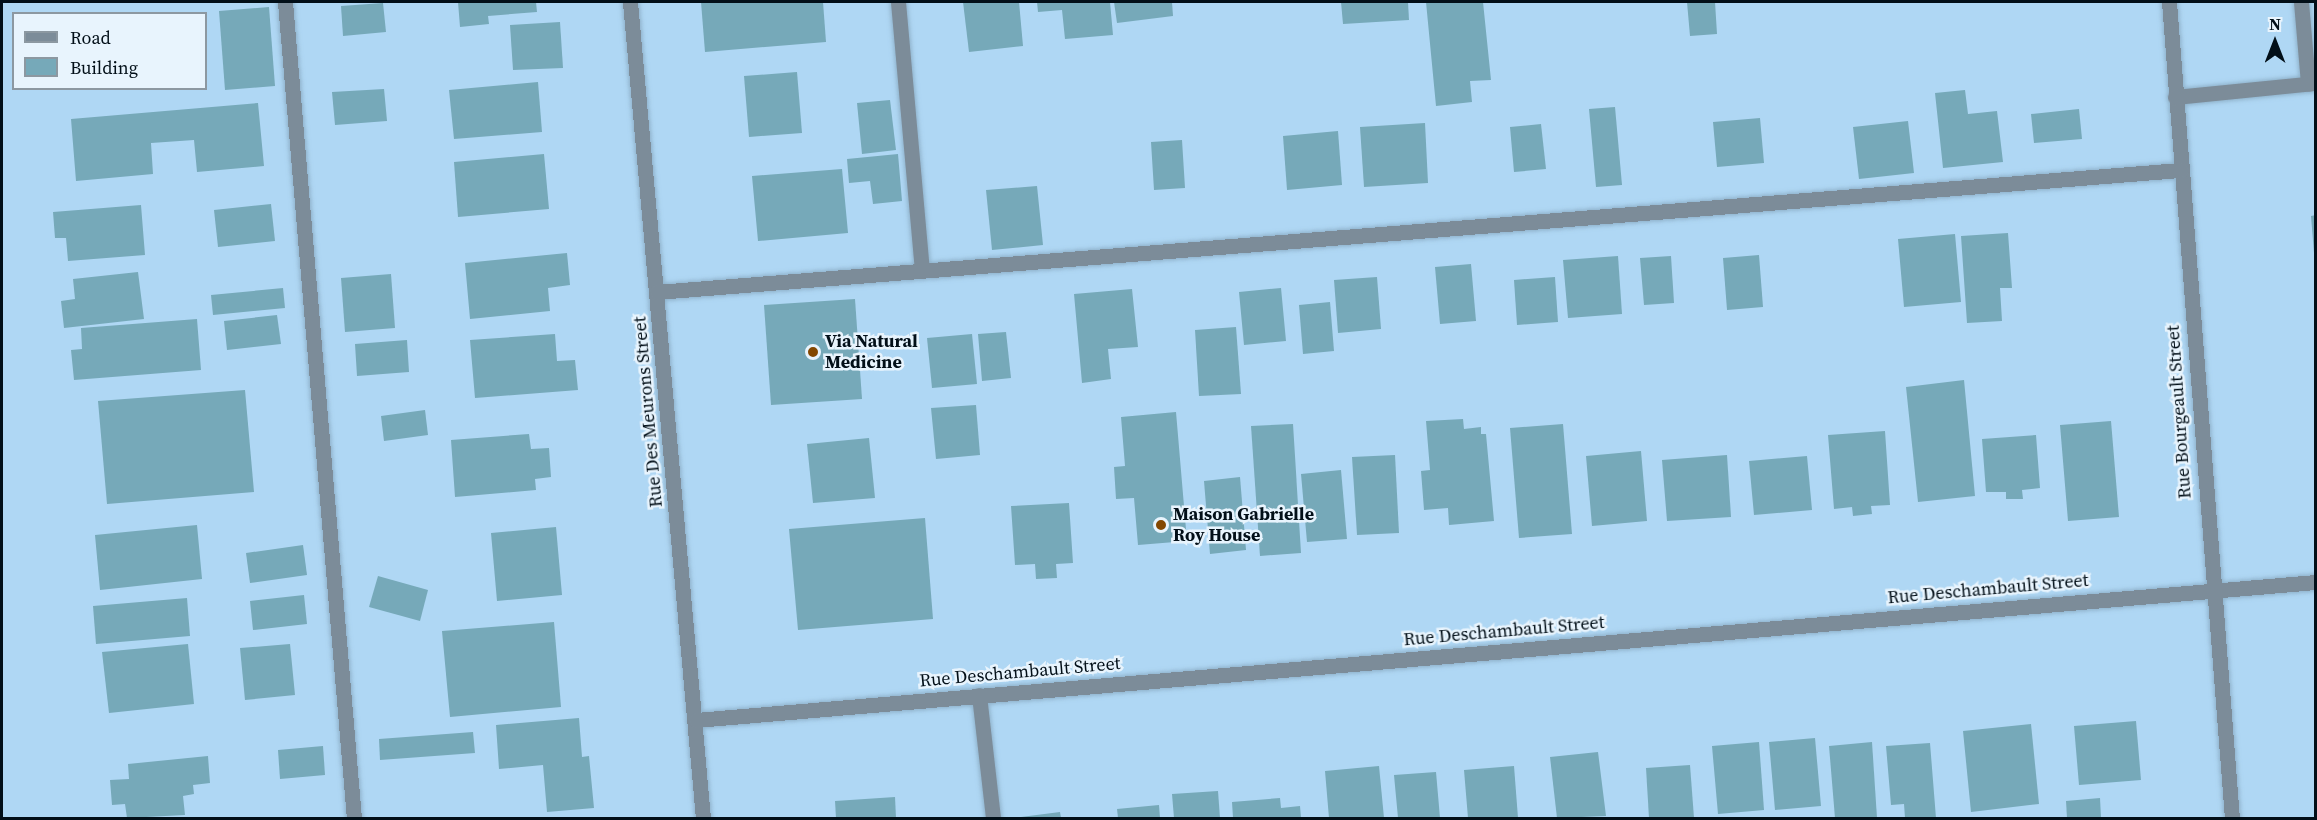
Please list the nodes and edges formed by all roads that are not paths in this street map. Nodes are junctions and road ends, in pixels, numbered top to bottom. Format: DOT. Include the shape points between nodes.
graph roads {
  1 [pos="285,2"];
  2 [pos="630,2"];
  3 [pos="898,2"];
  4 [pos="2169,2"];
  5 [pos="2301,2"];
  6 [pos="2312,83"];
  7 [pos="2175,97"];
  8 [pos="2181,170"];
  9 [pos="922,270"];
  10 [pos="657,292"];
  11 [pos="2316,582"];
  12 [pos="2211,590"];
  13 [pos="979,695"];
  14 [pos="696,720"];
  15 [pos="354,819"];
  16 [pos="703,819"];
  17 [pos="993,819"];
  18 [pos="2232,819"];
  1 -- 15 [label="street"];
  2 -- 10 [label="street, Rue Des Meurons Street"];
  3 -- 9 [label="street"];
  4 -- 7 [label="street, Rue Bourgeault Street"];
  5 -- 6 [label="street"];
  6 -- 7 [label="street"];
  7 -- 8 [label="street, Rue Bourgeault Street"];
  8 -- 9 [label="street"];
  8 -- 12 [label="street, Rue Bourgeault Street"];
  9 -- 10 [label="street"];
  10 -- 14 [label="street, Rue Des Meurons Street"];
  11 -- 12 [label="street, Rue Deschambault Street"];
  12 -- 13 [label="street, Rue Deschambault Street"];
  12 -- 18 [label="street, Rue Bourgeault Street"];
  13 -- 14 [label="street, Rue Deschambault Street"];
  13 -- 17 [label="street"];
  14 -- 16 [label="street, Rue Des Meurons Street"];
}
